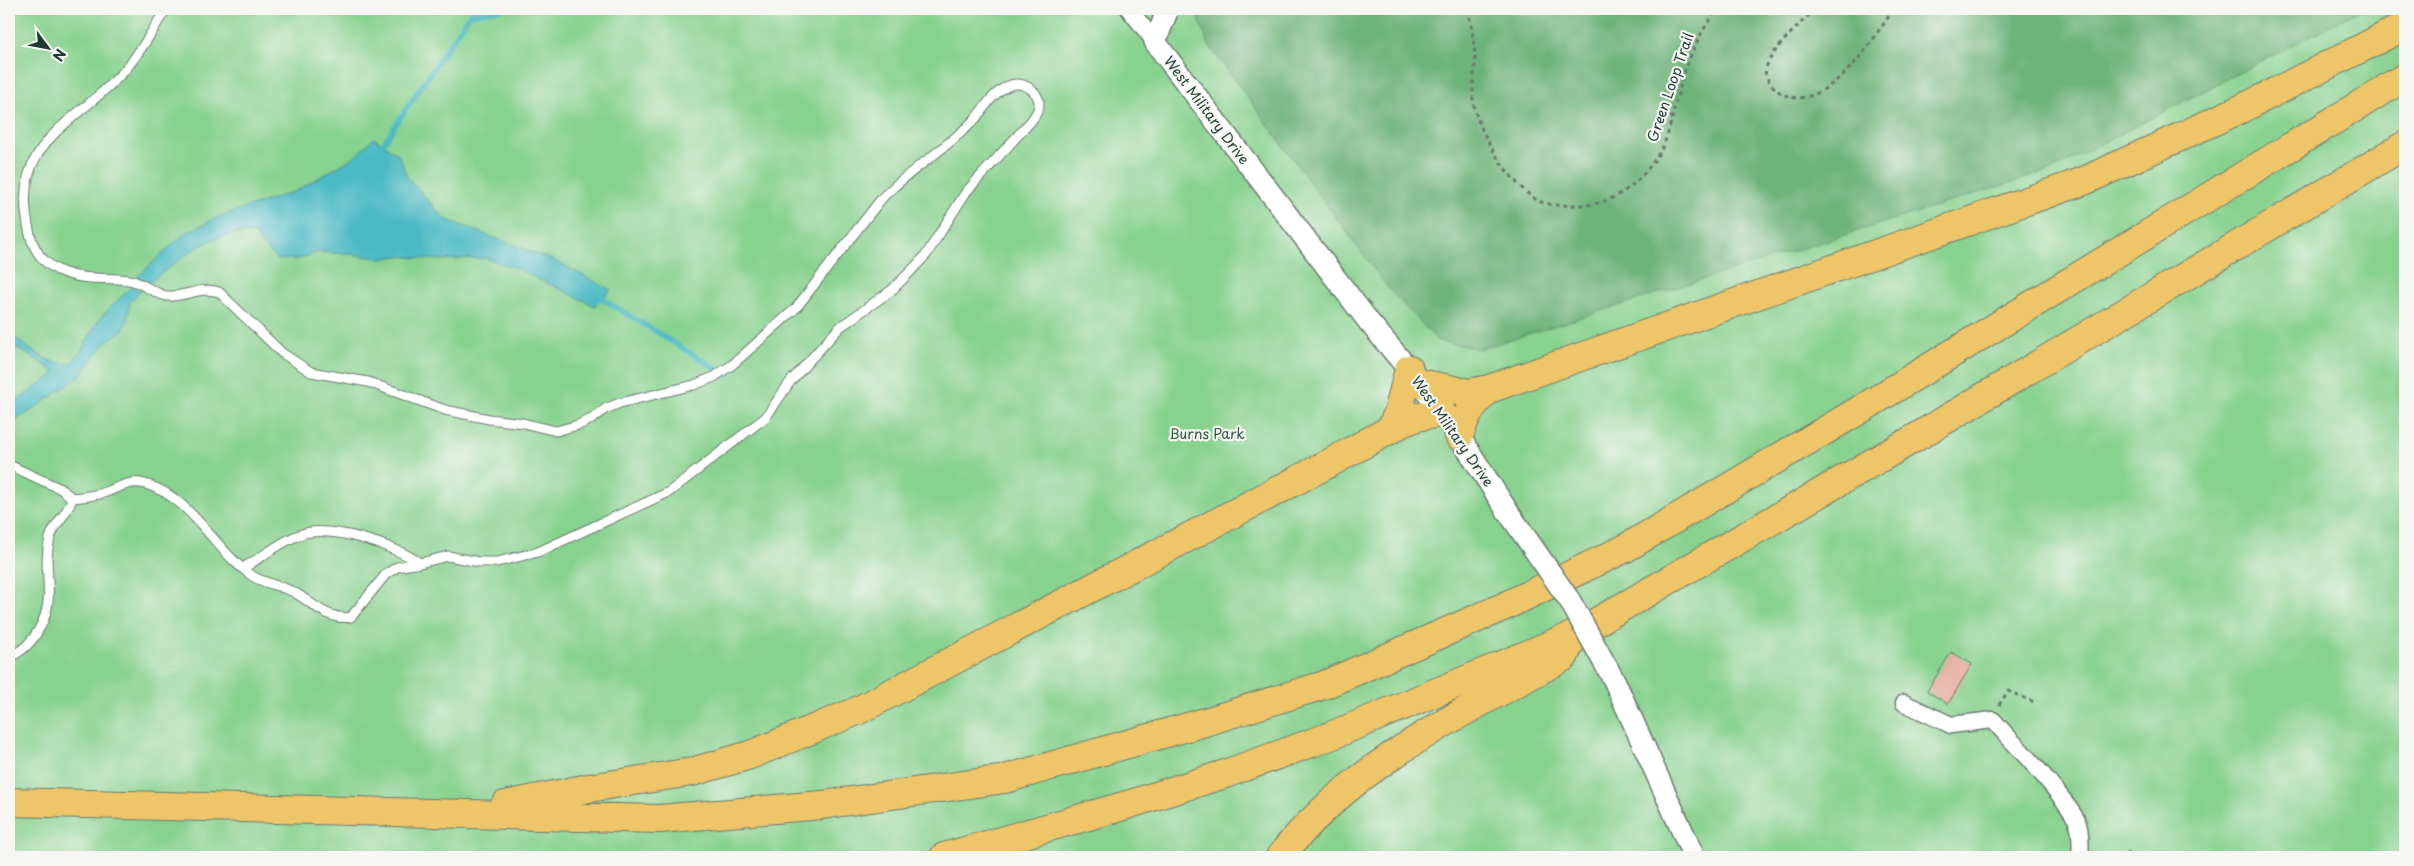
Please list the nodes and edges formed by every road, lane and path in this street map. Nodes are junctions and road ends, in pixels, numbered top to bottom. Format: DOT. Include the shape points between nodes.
graph roads {
  1 [pos="166,9"];
  2 [pos="1129,9"];
  3 [pos="1168,9"];
  4 [pos="1468,9"];
  5 [pos="1718,9"];
  6 [pos="1814,9"];
  7 [pos="1894,9"];
  8 [pos="2405,26"];
  9 [pos="1155,42"];
  10 [pos="2405,78"];
  11 [pos="2405,145"];
  12 [pos="1415,376"];
  13 [pos="1488,389"];
  14 [pos="1442,413"];
  15 [pos="1390,430"];
  16 [pos="1459,436"];
  17 [pos="9,465"];
  18 [pos="72,498"];
  19 [pos="420,563"];
  20 [pos="243,568"];
  21 [pos="1574,635"];
  22 [pos="9,658"];
  23 [pos="1904,703"];
  24 [pos="2036,703"];
  25 [pos="1992,720"];
  26 [pos="9,802"];
  27 [pos="460,814"];
  28 [pos="944,857"];
  29 [pos="1280,857"];
  30 [pos="1694,857"];
  31 [pos="2080,857"];
  1 -- 19 [label="lane" via="124,71 44,144 34,159 27,174 24,196 30,240 47,264 84,278 130,280 168,296 210,289 219,292 282,353 311,372 368,382 445,410 556,431 592,419 620,403 714,377 732,365 796,308 896,183 973,121 1003,89 1021,84 1035,93 1040,103 1032,120 966,192 926,255 892,290 840,327 790,382 766,416 670,492 538,552 497,562 448,556"];
  2 -- 9 [label="street"];
  3 -- 9 [label="street"];
  4 -- 5 [label="path, Green Loop Trail" via="1475,63 1473,101 1482,129 1496,154 1527,192 1539,201 1564,206 1593,205 1614,198 1632,185 1654,161 1669,130 1679,92 1704,25"];
  6 -- 7 [label="path" via="1765,70 1774,87 1796,100 1832,84 1848,71"];
  8 -- 13 [label="highway" via="2245,107 2084,181"];
  9 -- 12 [label="street, West Military Drive" via="1369,322"];
  10 -- 27 [label="highway" via="1624,550 1324,685 1186,727 986,781 822,805 659,819"];
  11 -- 21 [label="highway" via="1907,443"];
  12 -- 13 [label="highway" via="1468,393"];
  12 -- 14 [label="street, West Military Drive"];
  12 -- 15 [label="highway"];
  13 -- 16 [label="highway" via="1473,404"];
  14 -- 15 [label="highway" via="1417,417"];
  14 -- 16 [label="street, West Military Drive"];
  15 -- 27 [label="highway" via="857,711 794,739 692,772 589,788"];
  16 -- 30 [label="street, West Military Drive, bridge" via="1570,601 1615,682"];
  17 -- 18 [label="lane" via="61,489"];
  18 -- 20 [label="lane" via="105,492 128,482 145,484 182,505"];
  18 -- 22 [label="lane" via="50,538 50,604 46,618 35,638 21,652"];
  19 -- 20 [label="lane" via="390,546 312,531 299,535"];
  19 -- 20 [label="lane" via="397,567 386,574 359,609 351,617 343,618 334,617 291,590 263,581"];
  21 -- 28 [label="highway" via="1328,737 1225,774"];
  21 -- 29 [label="highway" via="1564,657 1404,746 1322,809"];
  23 -- 25 [label="street" via="1951,725"];
  24 -- 25 [label="path" via="2008,691"];
  25 -- 31 [label="street" via="2077,820"];
  26 -- 27 [label="highway"];
}
